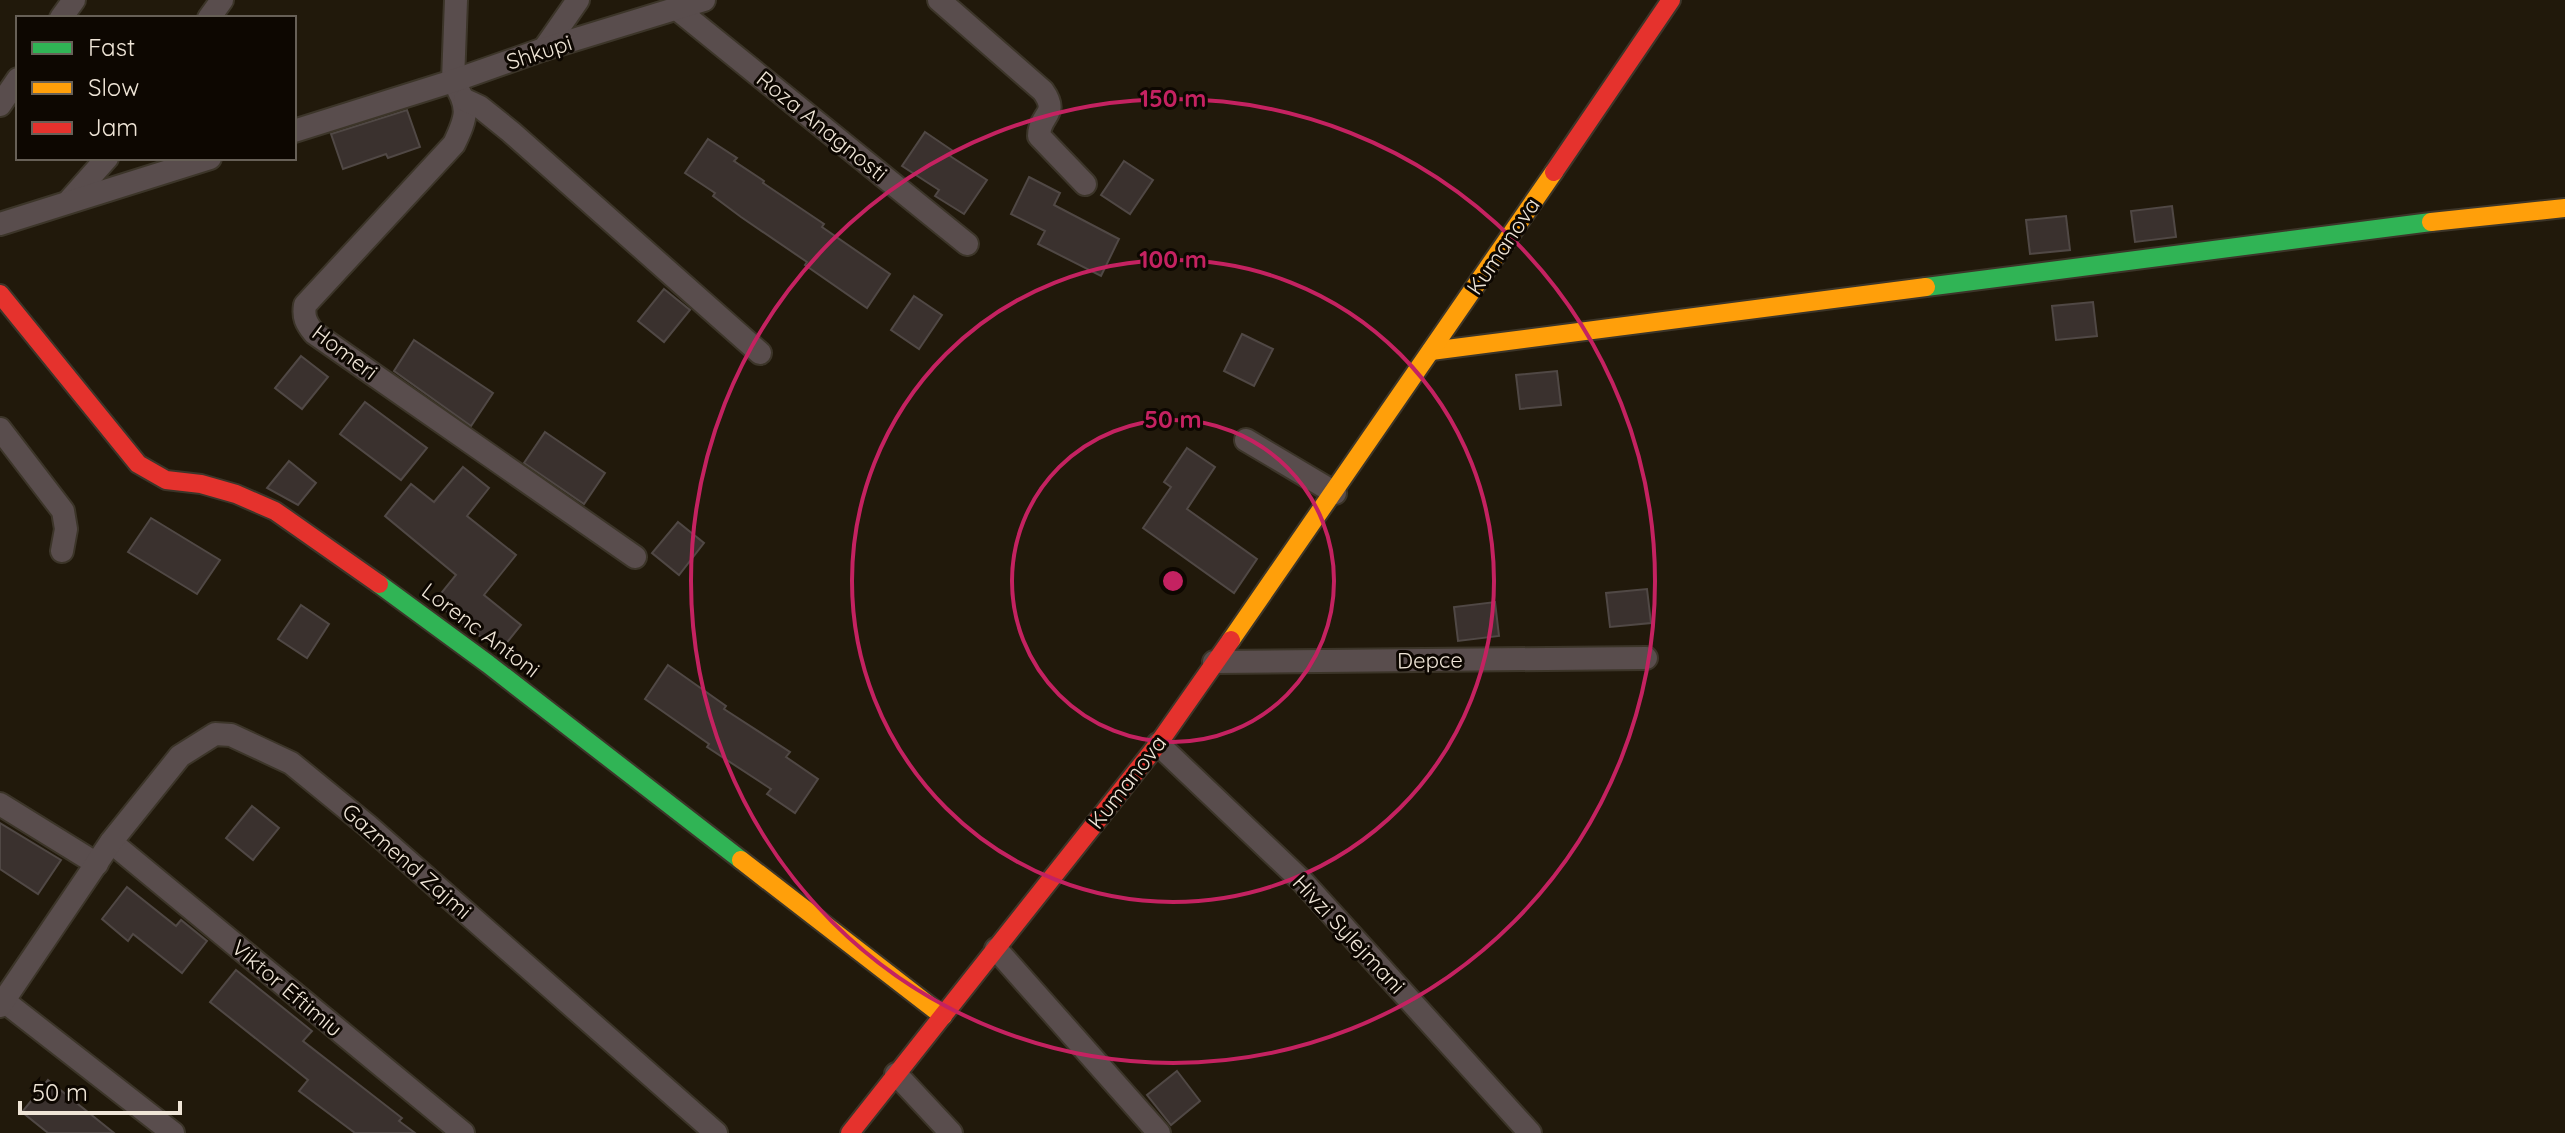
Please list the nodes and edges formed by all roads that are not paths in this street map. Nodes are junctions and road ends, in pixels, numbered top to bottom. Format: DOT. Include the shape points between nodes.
graph roads {
  1 [pos="456,0"];
  2 [pos="578,0"];
  3 [pos="704,0"];
  4 [pos="939,0"];
  5 [pos="1671,0"];
  6 [pos="677,9"];
  7 [pos="544,49"];
  8 [pos="16,82"];
  9 [pos="459,91"];
  10 [pos="0,105"];
  11 [pos="296,131"];
  12 [pos="105,160"];
  13 [pos="204,160"];
  14 [pos="1085,184"];
  15 [pos="68,203"];
  16 [pos="2565,208"];
  17 [pos="0,224"];
  18 [pos="967,244"];
  19 [pos="0,294"];
  20 [pos="1431,351"];
  21 [pos="760,353"];
  22 [pos="0,429"];
  23 [pos="1246,440"];
  24 [pos="1335,493"];
  25 [pos="62,551"];
  26 [pos="635,557"];
  27 [pos="1646,658"];
  28 [pos="1214,662"];
  29 [pos="1158,744"];
  30 [pos="0,804"];
  31 [pos="111,842"];
  32 [pos="97,864"];
  33 [pos="996,949"];
  34 [pos="1,1002"];
  35 [pos="943,1016"];
  36 [pos="896,1074"];
  37 [pos="173,1133"];
  38 [pos="463,1133"];
  39 [pos="716,1133"];
  40 [pos="850,1133"];
  41 [pos="951,1133"];
  42 [pos="1159,1133"];
  43 [pos="1530,1133"];
  1 -- 9 [label="street"];
  2 -- 7 [label="street"];
  3 -- 6 [label="street, Shkupi"];
  4 -- 14 [label="street" via="1043,91 1050,111 1039,126 1039,136"];
  5 -- 20 [label="street, Kumanova"];
  6 -- 7 [label="street, Shkupi"];
  6 -- 18 [label="street, Roza Anagnosti"];
  7 -- 9 [label="street, Shkupi"];
  8 -- 10 [label="street"];
  9 -- 11 [label="street, Shkupi"];
  9 -- 21 [label="street"];
  9 -- 26 [label="street, Homeri" via="465,122 454,144 305,305 306,323"];
  12 -- 15 [label="street"];
  13 -- 15 [label="street"];
  15 -- 17 [label="street"];
  16 -- 20 [label="street"];
  19 -- 35 [label="street, Lorenc Antoni" via="138,464 166,480 201,484 275,511 348,561"];
  20 -- 24 [label="street, Kumanova"];
  22 -- 25 [label="street" via="63,511"];
  23 -- 24 [label="street"];
  24 -- 28 [label="street, Kumanova"];
  27 -- 28 [label="street, Depce"];
  28 -- 29 [label="street, Kumanova"];
  29 -- 33 [label="street, Kumanova"];
  29 -- 43 [label="street, Hivzi Sylejmani" via="1302,881"];
  30 -- 32 [label="street"];
  31 -- 32 [label="street, Gazmend Zajmi"];
  31 -- 38 [label="street, Viktor Eftimiu"];
  31 -- 39 [label="street, Gazmend Zajmi" via="180,756 199,741 231,735 256,746 291,763 368,826"];
  32 -- 34 [label="street, Gazmend Zajmi"];
  33 -- 35 [label="street, Kumanova"];
  33 -- 42 [label="street"];
  34 -- 37 [label="street"];
  35 -- 36 [label="street, Kumanova"];
  36 -- 40 [label="street, Kumanova"];
  36 -- 41 [label="street"];
}
